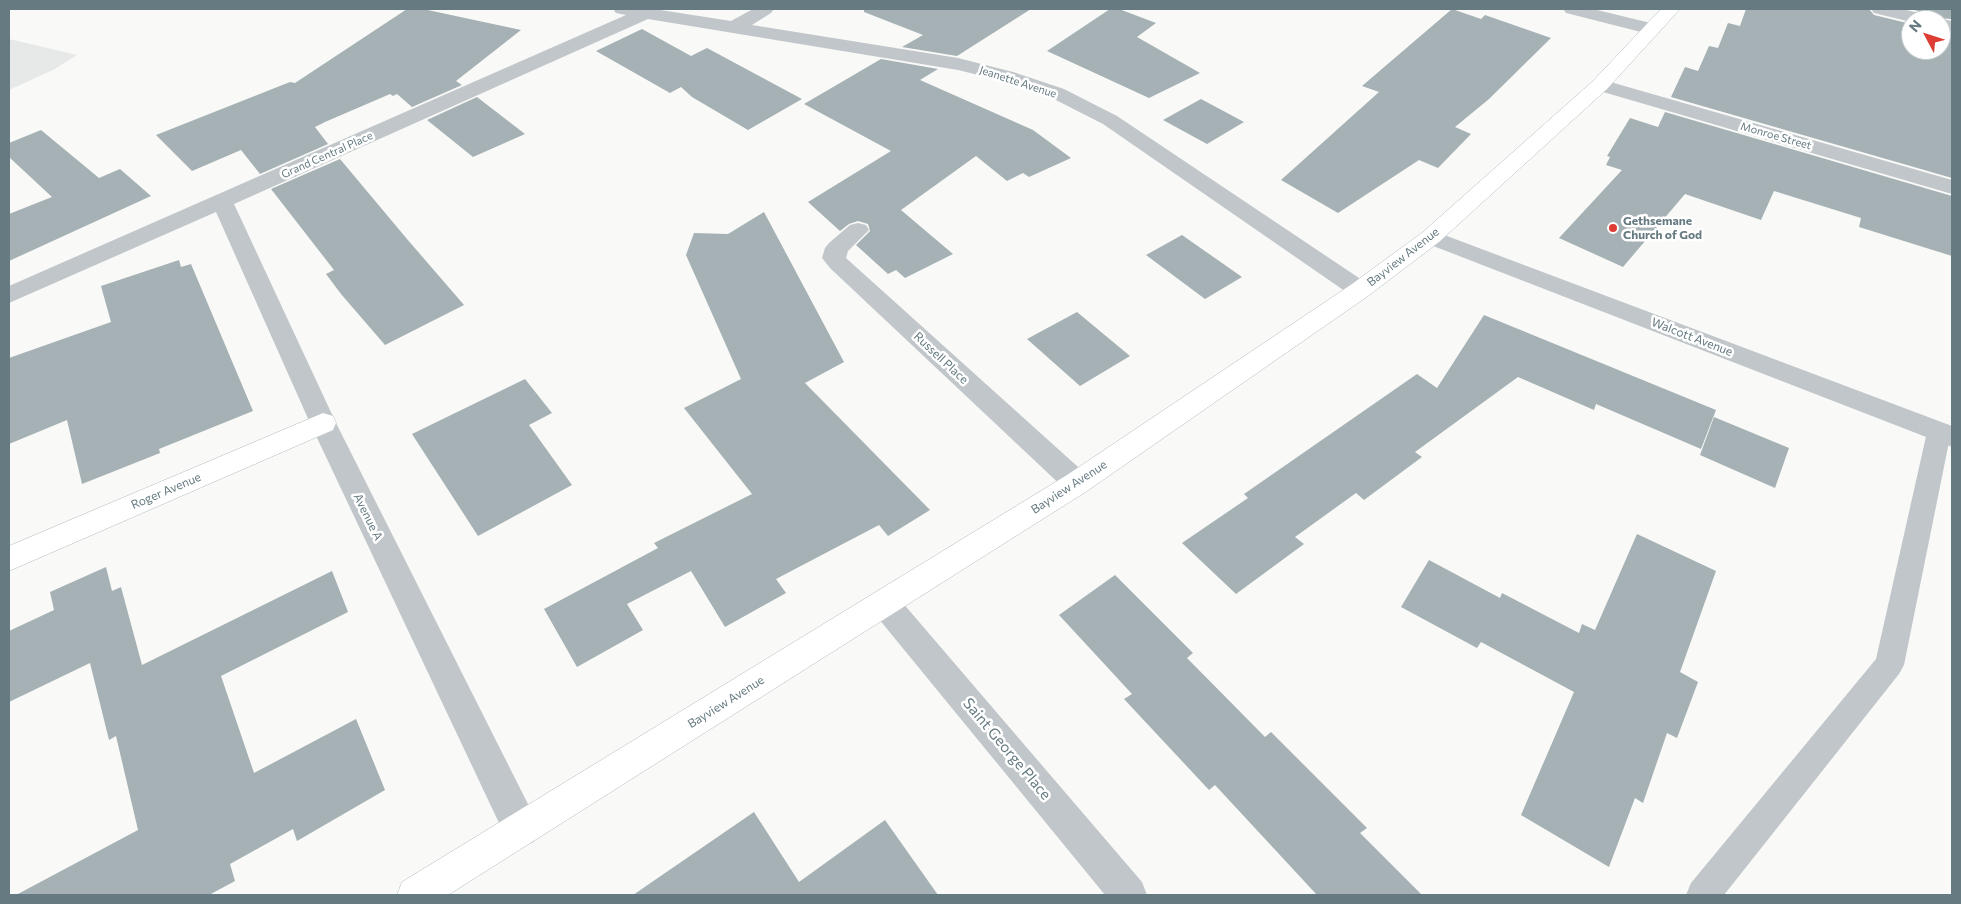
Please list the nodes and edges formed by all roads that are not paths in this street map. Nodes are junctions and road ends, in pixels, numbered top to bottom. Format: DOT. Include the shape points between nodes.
graph roads {
  1 [pos="622,9"];
  2 [pos="765,9"];
  3 [pos="1572,9"];
  4 [pos="1671,9"];
  5 [pos="1880,9"];
  6 [pos="646,13"];
  7 [pos="1901,14"];
  8 [pos="733,28"];
  9 [pos="1653,29"];
  10 [pos="1600,85"];
  11 [pos="1952,187"];
  12 [pos="222,201"];
  13 [pos="858,230"];
  14 [pos="1431,237"];
  15 [pos="1360,290"];
  16 [pos="9,296"];
  17 [pos="323,423"];
  18 [pos="1946,434"];
  19 [pos="1077,483"];
  20 [pos="9,559"];
  21 [pos="885,604"];
  22 [pos="521,829"];
  23 [pos="415,895"];
  24 [pos="1129,895"];
  25 [pos="1703,895"];
  1 -- 6 [label="street, Jeanette Avenue"];
  2 -- 8 [label="street"];
  3 -- 9 [label="street"];
  4 -- 9 [label="street, Bayview Avenue"];
  5 -- 7 [label="street"];
  6 -- 8 [label="street, Jeanette Avenue"];
  6 -- 12 [label="street, Grand Central Place"];
  8 -- 15 [label="street, Jeanette Avenue" via="958,64 1057,93 1110,120"];
  9 -- 10 [label="street, Bayview Avenue"];
  10 -- 11 [label="street, Monroe Street"];
  10 -- 14 [label="street, Bayview Avenue"];
  12 -- 16 [label="street, Grand Central Place"];
  12 -- 17 [label="street, Avenue A"];
  13 -- 19 [label="street, Russell Place" via="837,248 834,258 838,263"];
  14 -- 15 [label="street, Bayview Avenue"];
  14 -- 18 [label="street, Walcott Avenue"];
  15 -- 19 [label="street, Bayview Avenue"];
  17 -- 20 [label="street, Roger Avenue"];
  17 -- 22 [label="street, Avenue A"];
  18 -- 25 [label="lane" via="1889,665"];
  19 -- 21 [label="street, Bayview Avenue"];
  21 -- 22 [label="street, Bayview Avenue"];
  21 -- 24 [label="street, Saint George Place"];
  22 -- 23 [label="street, Bayview Avenue"];
}
